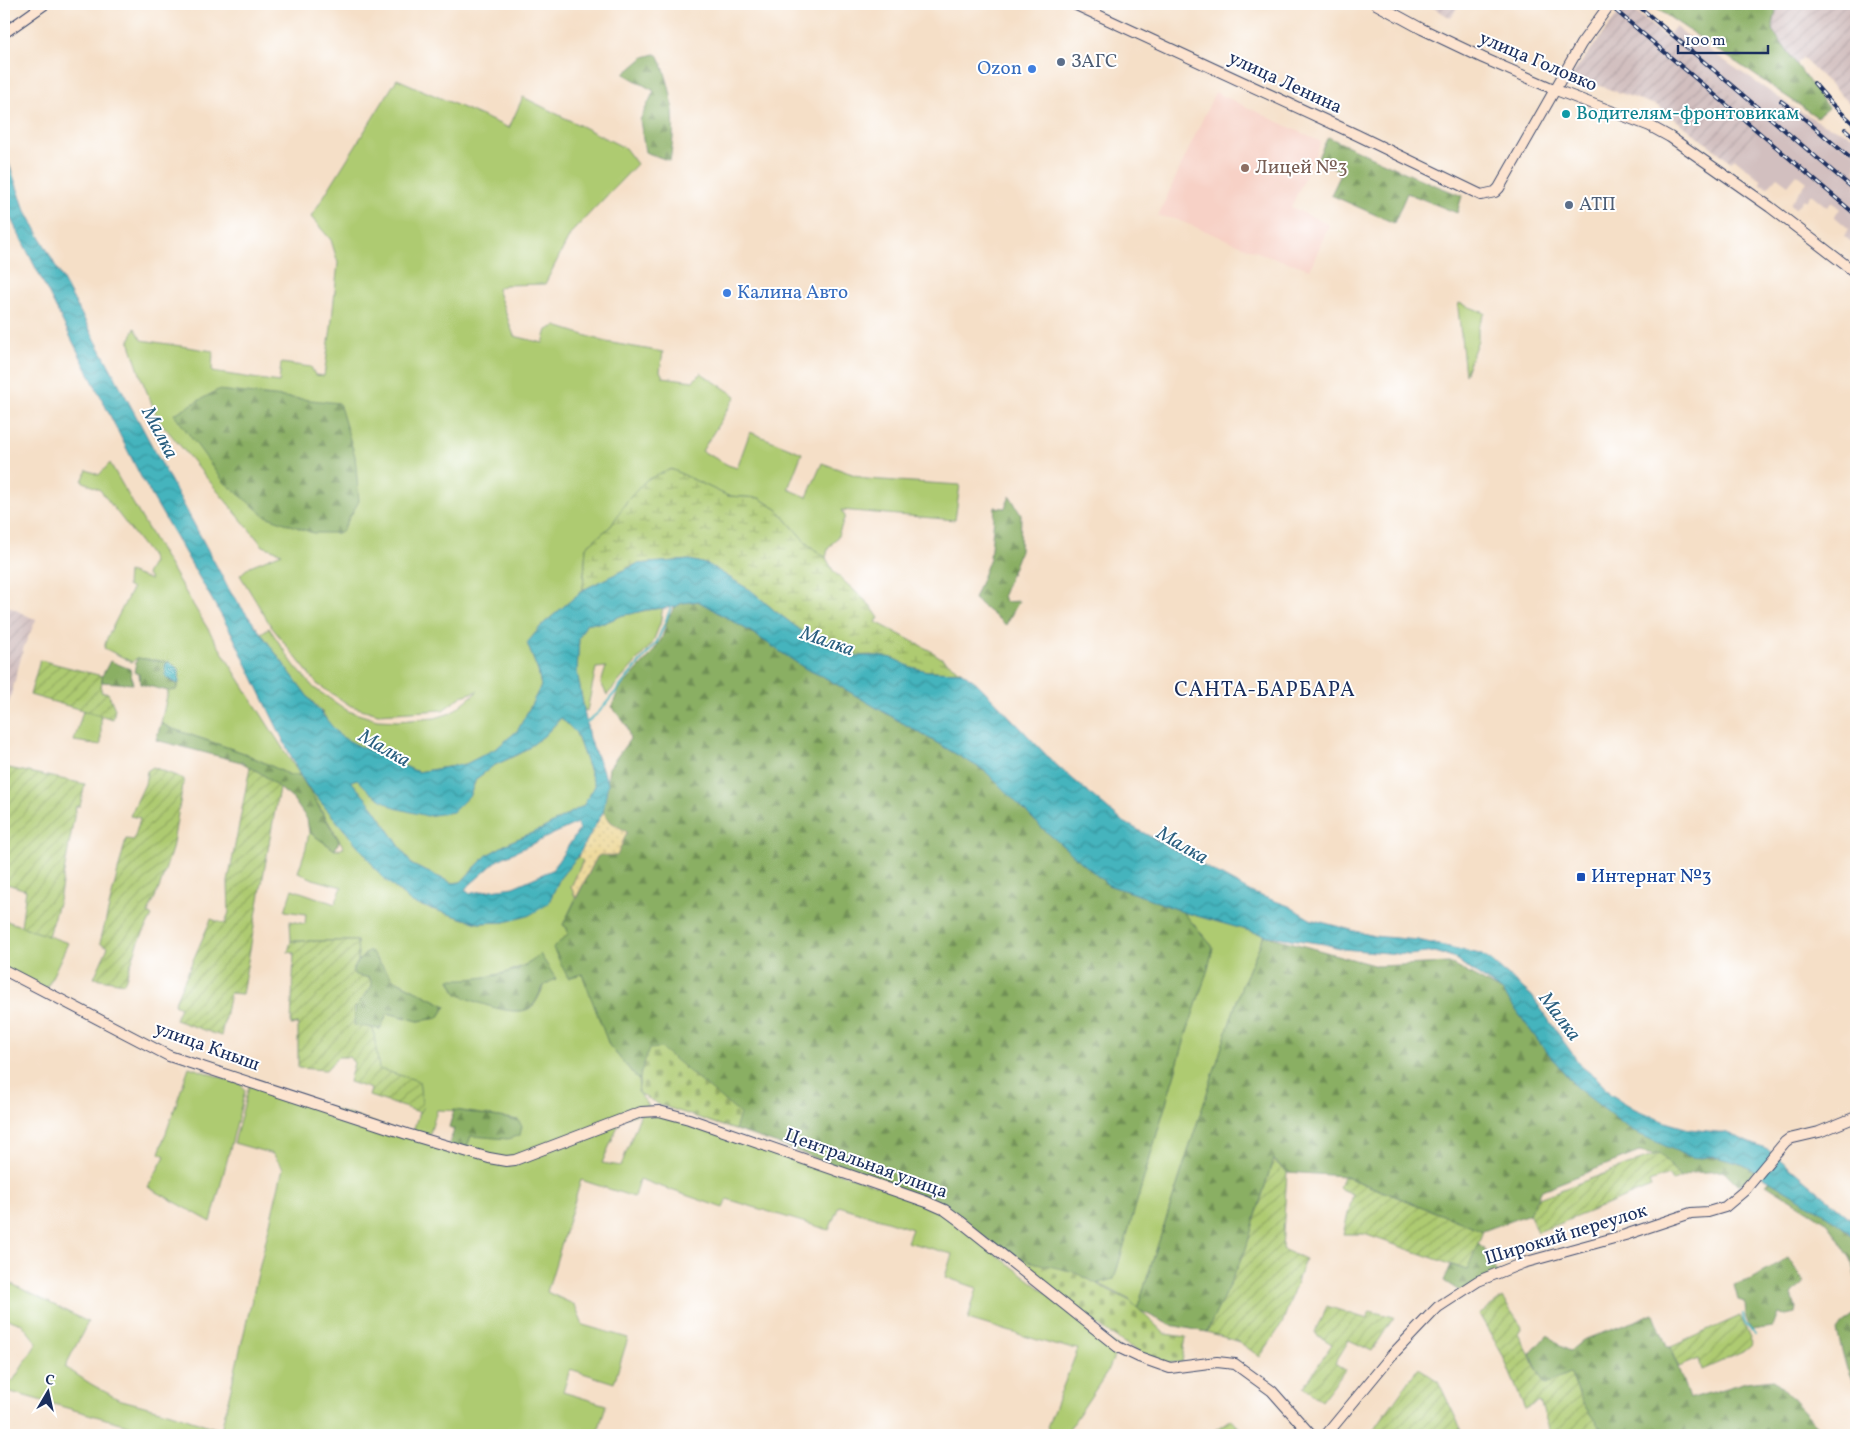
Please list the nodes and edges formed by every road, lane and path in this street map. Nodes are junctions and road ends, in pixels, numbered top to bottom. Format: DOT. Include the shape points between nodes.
graph roads {
  1 [pos="46,4"];
  2 [pos="1074,4"];
  3 [pos="1376,4"];
  4 [pos="1610,4"];
  5 [pos="4,33"];
  6 [pos="1556,90"];
  7 [pos="1856,273"];
  8 [pos="4,970"];
  9 [pos="1856,1117"];
  10 [pos="407,1134"];
  11 [pos="1311,1435"];
  12 [pos="1326,1435"];
  1 -- 5 [label="street"];
  2 -- 6 [label="street, улица Ленина" via="1481,195 1499,188"];
  3 -- 6 [label="street, улица Головко" via="1422,29"];
  4 -- 6 [label="street"];
  6 -- 7 [label="street, улица Головко" via="1650,126 1670,137 1770,207"];
  8 -- 10 [label="street, улица Кныш" via="170,1056"];
  9 -- 12 [label="street, Широкий переулок" via="1819,1132 1789,1139 1725,1207 1691,1213 1523,1263 1478,1281 1431,1314 1392,1355"];
  10 -- 11 [label="street, Центральная улица" via="506,1161 641,1112 659,1111 688,1119 936,1206 960,1221 1118,1346 1170,1368 1217,1362 1235,1364 1267,1386"];
}
